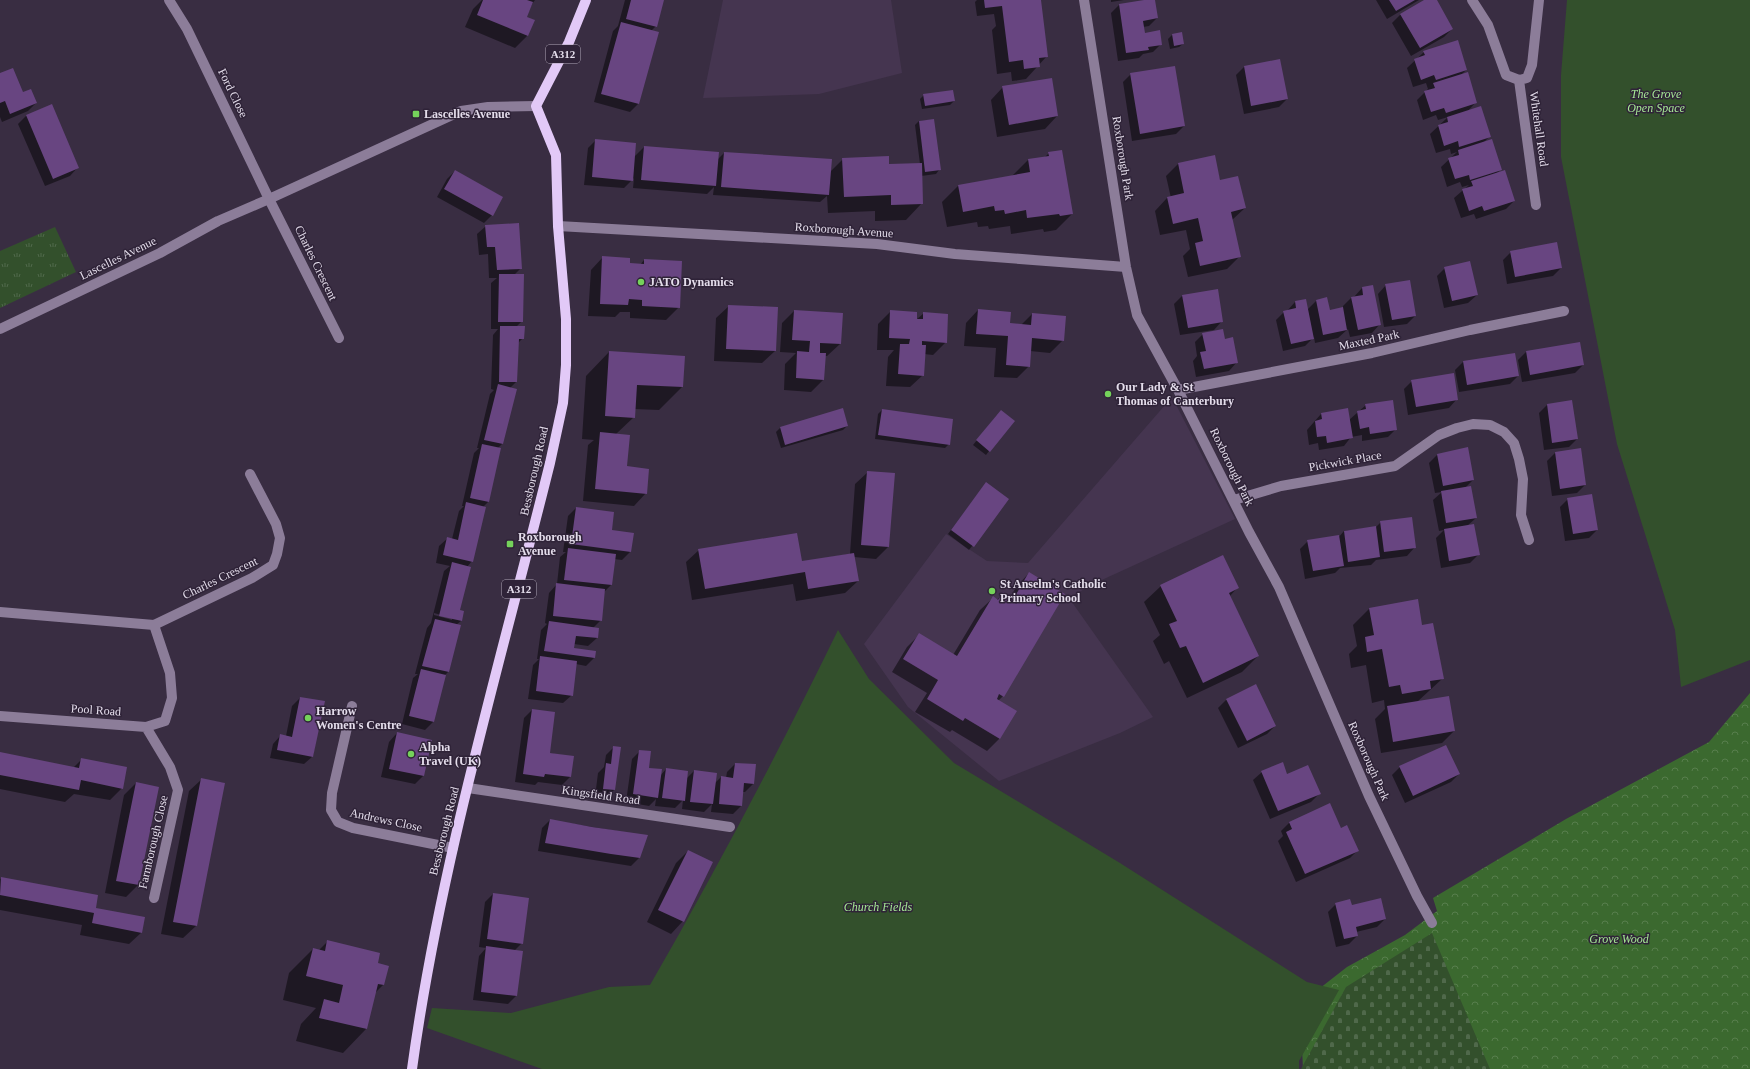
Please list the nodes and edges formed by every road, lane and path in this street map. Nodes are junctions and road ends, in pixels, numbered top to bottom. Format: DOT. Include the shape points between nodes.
graph roads {
  1 [pos="169,0"];
  2 [pos="586,0"];
  3 [pos="1084,0"];
  4 [pos="1472,0"];
  5 [pos="1539,0"];
  6 [pos="1519,80"];
  7 [pos="536,106"];
  8 [pos="269,200"];
  9 [pos="1536,205"];
  10 [pos="558,226"];
  11 [pos="1126,267"];
  12 [pos="1564,311"];
  13 [pos="0,329"];
  14 [pos="339,338"];
  15 [pos="1178,390"];
  16 [pos="250,474"];
  17 [pos="1234,500"];
  18 [pos="1530,540"];
  19 [pos="0,612"];
  20 [pos="154,624"];
  21 [pos="352,706"];
  22 [pos="0,716"];
  23 [pos="146,727"];
  24 [pos="468,788"];
  25 [pos="730,827"];
  26 [pos="453,848"];
  27 [pos="154,898"];
  28 [pos="1432,924"];
  29 [pos="412,1069"];
  1 -- 8 [label="street, Ford Close" via="187,29"];
  2 -- 7 [label="main road, A312" via="569,42"];
  3 -- 11 [label="street, Roxborough Park"];
  4 -- 6 [label="street, Whitehall Road" via="1488,25 1506,75"];
  5 -- 6 [label="street" via="1532,65 1527,78"];
  6 -- 9 [label="street, Whitehall Road"];
  7 -- 8 [label="street, Lascelles Avenue" via="488,107 461,112"];
  7 -- 10 [label="main road, Bessborough Road / A312" via="556,155"];
  8 -- 13 [label="street, Lascelles Avenue" via="218,221 160,253"];
  8 -- 14 [label="street, Charles Crescent"];
  10 -- 11 [label="street, Roxborough Avenue" via="877,244 955,254"];
  10 -- 24 [label="main road, Bessborough Road / A312" via="566,319 563,402 549,471"];
  11 -- 15 [label="street, Roxborough Park" via="1137,315"];
  12 -- 15 [label="street, Maxted Park" via="1372,353"];
  15 -- 17 [label="street, Roxborough Park"];
  16 -- 20 [label="street, Charles Crescent" via="276,524 280,538 278,554 273,565 252,578"];
  17 -- 18 [label="street, Pickwick Place" via="1281,486 1395,466 1439,435 1473,424 1490,426 1504,432 1514,443 1520,459 1523,479 1521,515"];
  17 -- 28 [label="street, Roxborough Park" via="1279,587 1369,796"];
  19 -- 20 [label="street, Charles Crescent"];
  20 -- 23 [label="street, Pool Road" via="170,673 172,698 165,721"];
  21 -- 26 [label="street, Andrews Close" via="332,793 331,810 338,822 353,828"];
  22 -- 23 [label="street, Pool Road"];
  23 -- 27 [label="street, Farmborough Close" via="170,767 178,790"];
  24 -- 25 [label="street, Kingsfield Road"];
  24 -- 26 [label="main road, Bessborough Road / A312"];
  26 -- 29 [label="main road, Bessborough Road / A312" via="419,1013"];
}
